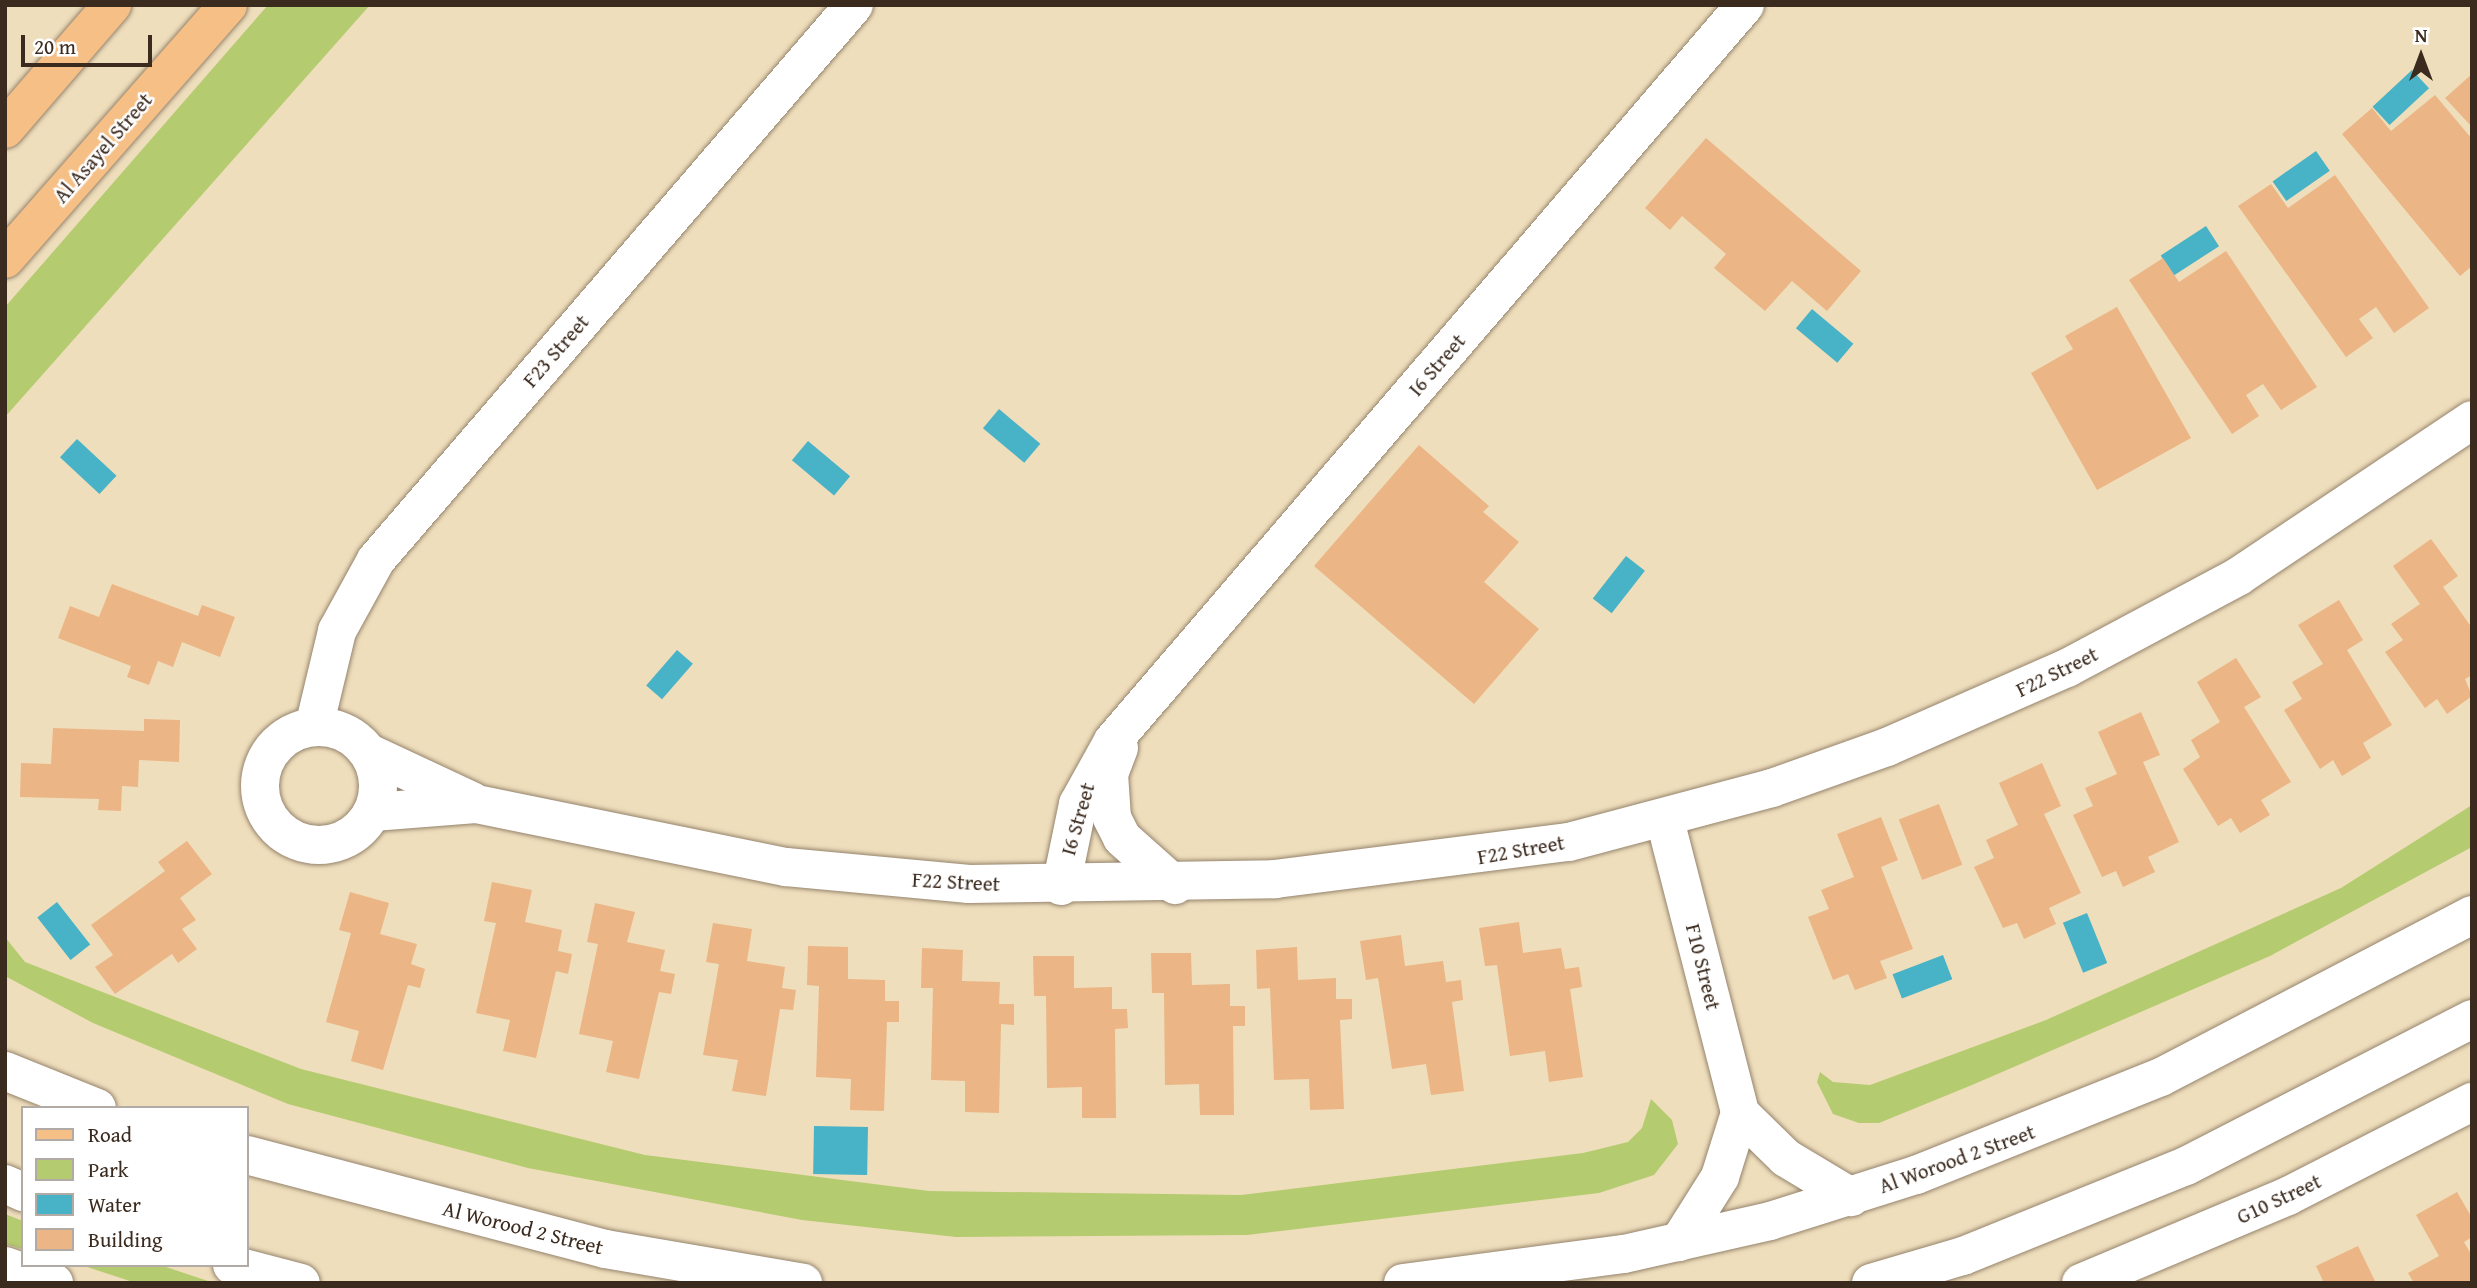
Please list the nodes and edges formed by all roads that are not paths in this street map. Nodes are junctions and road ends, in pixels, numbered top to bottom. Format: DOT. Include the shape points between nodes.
graph roads {
  1 [pos="112,5"];
  2 [pos="228,5"];
  3 [pos="854,5"];
  4 [pos="1745,5"];
  5 [pos="5,129"];
  6 [pos="5,259"];
  7 [pos="2472,420"];
  8 [pos="1130,724"];
  9 [pos="314,727"];
  10 [pos="369,753"];
  11 [pos="476,804"];
  12 [pos="373,812"];
  13 [pos="1665,820"];
  14 [pos="1175,885"];
  15 [pos="1061,886"];
  16 [pos="2472,915"];
  17 [pos="2472,1019"];
  18 [pos="5,1071"];
  19 [pos="2472,1102"];
  20 [pos="92,1106"];
  21 [pos="1740,1113"];
  22 [pos="248,1155"];
  23 [pos="5,1184"];
  24 [pos="21,1191"];
  25 [pos="1851,1197"];
  26 [pos="1679,1242"];
  27 [pos="5,1266"];
  28 [pos="240,1267"];
  29 [pos="54,1283"];
  30 [pos="301,1283"];
  31 [pos="803,1283"];
  32 [pos="1403,1283"];
  33 [pos="1871,1283"];
  34 [pos="2081,1283"];
  1 -- 5 [label="main road"];
  2 -- 6 [label="main road, Al Asayel Street"];
  3 -- 9 [label="street, F23 Street" via="376,560 337,631"];
  4 -- 8 [label="street, I6 Street"];
  7 -- 13 [label="street, F22 Street" via="2239,576 2067,668 1887,747"];
  8 -- 14 [label="street, I6 Street" via="1109,774 1112,818 1122,838"];
  8 -- 15 [label="street, I6 Street" via="1086,782"];
  9 -- 10 [label="street, F22 Street" via="345,733"];
  9 -- 12 [label="street" via="283,738 271,751 260,782 268,815 292,839 325,845 355,834"];
  10 -- 11 [label="street, F22 Street"];
  10 -- 12 [label="street" via="379,783"];
  11 -- 12 [label="street, F22 Street"];
  11 -- 15 [label="street, F22 Street" via="786,867"];
  13 -- 14 [label="street, F22 Street" via="1373,872"];
  13 -- 21 [label="street, F10 Street"];
  14 -- 15 [label="street, F22 Street"];
  16 -- 25 [label="street, Al Worood 2 Street" via="2161,1077"];
  17 -- 33 [label="street" via="2186,1166 1963,1255"];
  18 -- 20 [label="street"];
  19 -- 34 [label="street, G10 Street" via="2288,1196"];
  21 -- 25 [label="street" via="1786,1158"];
  21 -- 26 [label="street" via="1720,1177"];
  22 -- 31 [label="street, Al Worood 2 Street" via="606,1249"];
  23 -- 24 [label="street"];
  25 -- 26 [label="street, Al Worood 2 Street"];
  26 -- 32 [label="street, Al Worood 2 Street"];
  27 -- 29 [label="street"];
  28 -- 30 [label="street"];
}
